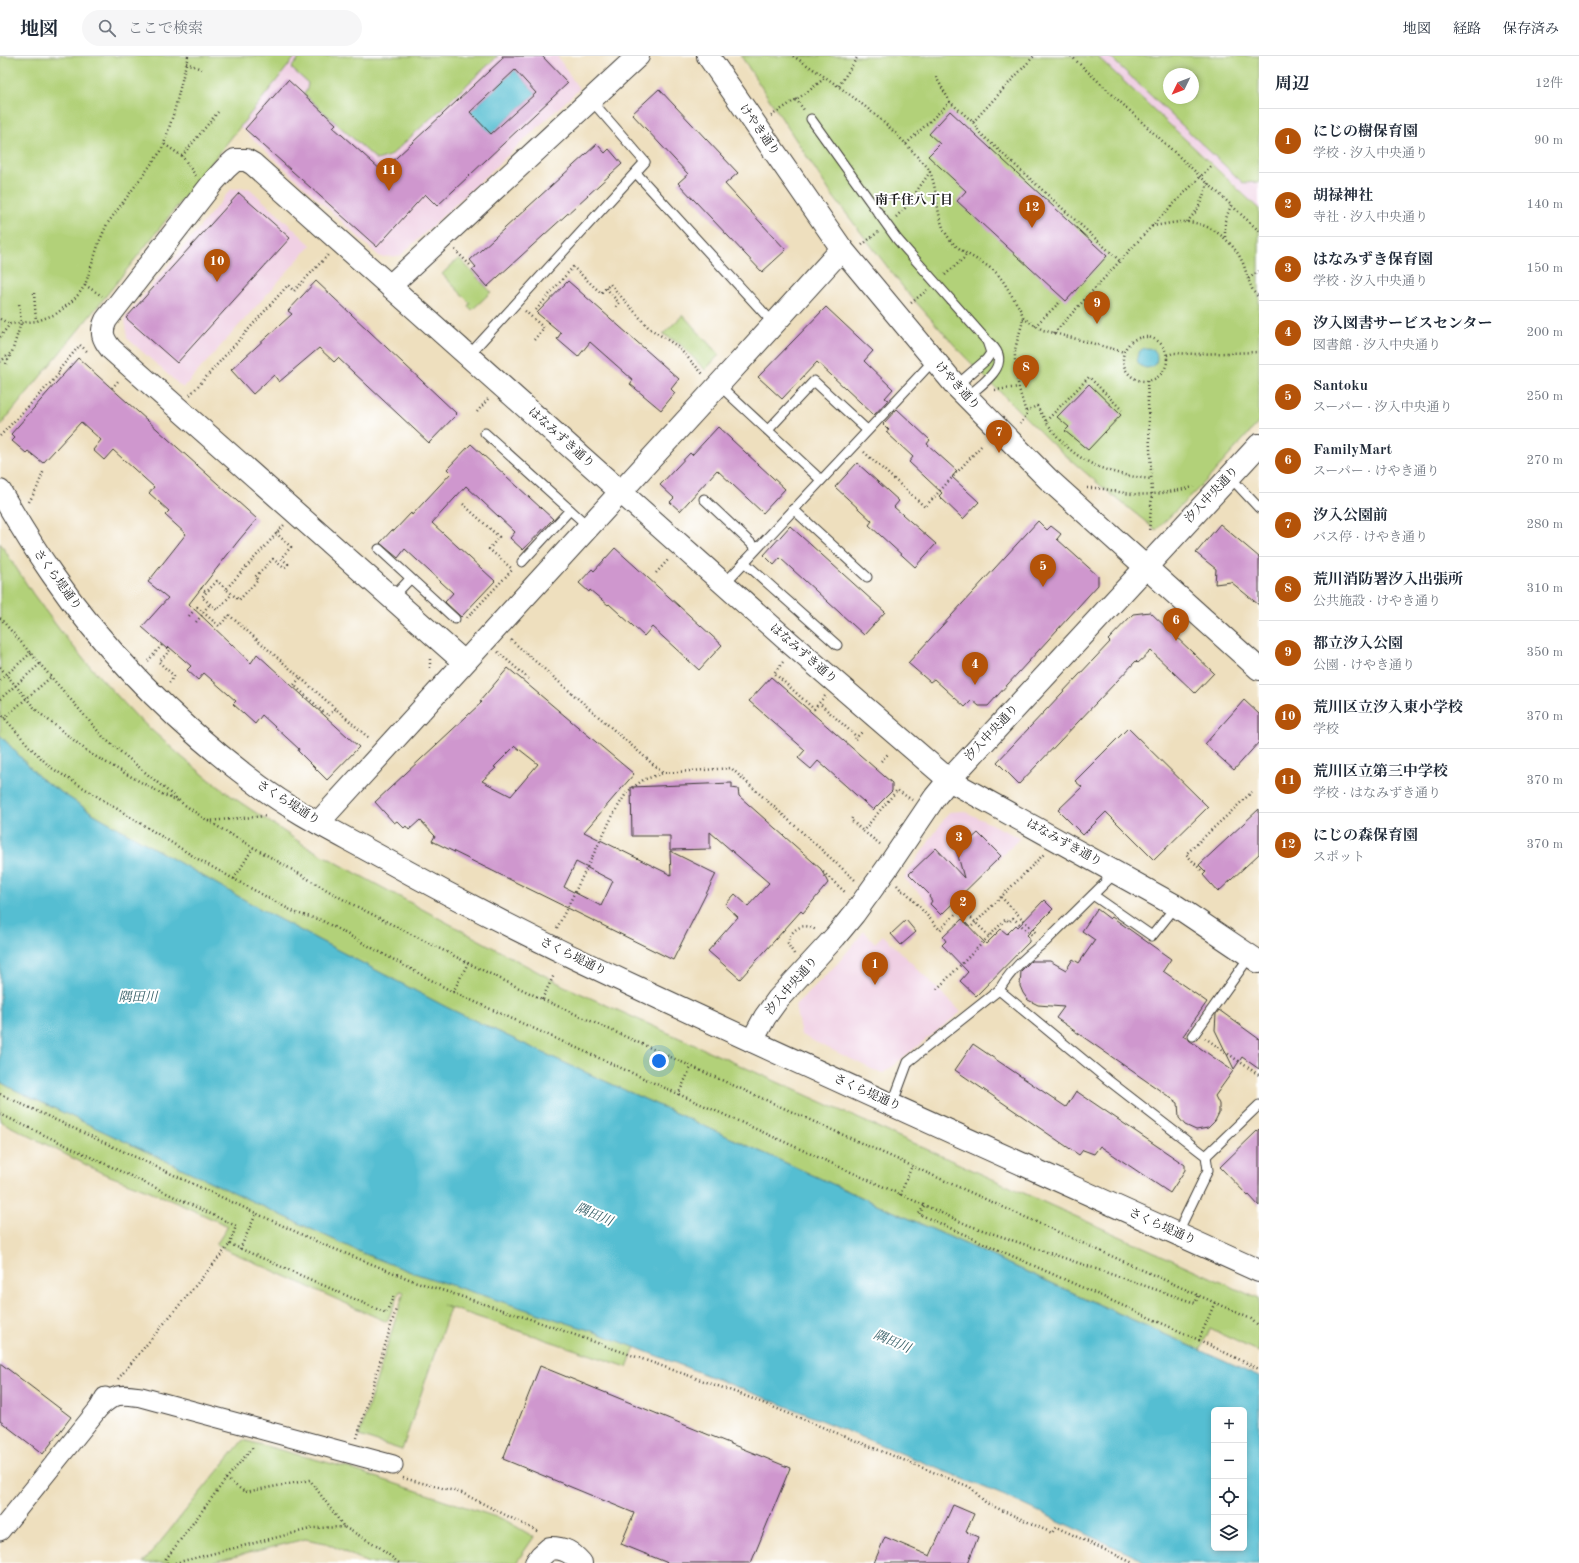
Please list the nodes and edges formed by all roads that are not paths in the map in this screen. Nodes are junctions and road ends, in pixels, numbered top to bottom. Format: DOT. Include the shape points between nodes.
graph roads {
  1 [pos="638,56"];
  2 [pos="708,56"];
  3 [pos="591,100"];
  4 [pos="811,119"];
  5 [pos="636,173"];
  6 [pos="852,247"];
  7 [pos="390,286"];
  8 [pos="774,324"];
  9 [pos="987,341"];
  10 [pos="469,355"];
  11 [pos="934,360"];
  12 [pos="713,382"];
  13 [pos="961,392"];
  14 [pos="768,430"];
  15 [pos="867,430"];
  16 [pos="485,433"];
  17 [pos="1259,445"];
  18 [pos="1229,477"];
  19 [pos="820,480"];
  20 [pos="0,491"];
  21 [pos="621,492"];
  22 [pos="704,499"];
  23 [pos="1259,508"];
  24 [pos="794,509"];
  25 [pos="570,510"];
  26 [pos="589,527"];
  27 [pos="756,548"];
  28 [pos="379,549"];
  29 [pos="522,562"];
  30 [pos="744,562"];
  31 [pos="1145,568"];
  32 [pos="867,577"];
  33 [pos="410,579"];
  34 [pos="724,584"];
  35 [pos="392,598"];
  36 [pos="455,619"];
  37 [pos="837,645"];
  38 [pos="464,662"];
  39 [pos="1259,669"];
  40 [pos="949,780"];
  41 [pos="318,822"];
  42 [pos="1116,872"];
  43 [pos="1093,895"];
  44 [pos="1176,906"];
  45 [pos="1254,959"];
  46 [pos="999,990"];
  47 [pos="1194,1034"];
  48 [pos="752,1042"];
  49 [pos="892,1105"];
  50 [pos="1259,1105"];
  51 [pos="1206,1156"];
  52 [pos="1177,1234"];
  53 [pos="1259,1271"];
  54 [pos="111,1387"];
  55 [pos="100,1408"];
  56 [pos="397,1471"];
  57 [pos="0,1531"];
  58 [pos="536,1563"];
  59 [pos="581,1563"];
  1 -- 3 [label="street"];
  2 -- 6 [label="street, けやき通り"];
  3 -- 5 [label="lane" via="645,162"];
  3 -- 7 [label="street"];
  4 -- 9 [label="lane" via="897,239"];
  5 -- 8 [label="lane"];
  5 -- 10 [label="lane"];
  6 -- 8 [label="street"];
  6 -- 11 [label="street, けやき通り"];
  7 -- 10 [label="street, はなみずき通り"];
  7 -- 35 [label="street, はなみずき通り" via="253,164 239,159 230,163 214,181 106,320 102,331 104,340 111,349"];
  8 -- 12 [label="street"];
  9 -- 13 [label="lane" via="991,353"];
  9 -- 13 [label="lane" via="998,352 998,367 994,373"];
  10 -- 21 [label="street, はなみずき通り"];
  11 -- 13 [label="street, けやき通り"];
  11 -- 15 [label="lane"];
  12 -- 14 [label="lane"];
  12 -- 21 [label="street"];
  13 -- 31 [label="street, けやき通り" via="1048,479"];
  14 -- 15 [label="lane" via="814,381"];
  14 -- 19 [label="lane"];
  15 -- 19 [label="lane"];
  16 -- 25 [label="lane"];
  17 -- 18 [label="street, 汐入中央通り"];
  18 -- 23 [label="lane"];
  18 -- 31 [label="street, 汐入中央通り"];
  19 -- 24 [label="lane"];
  20 -- 41 [label="street, さくら堤通り" via="53,576 140,682 260,787 293,810"];
  21 -- 26 [label="street"];
  21 -- 34 [label="street, はなみずき通り"];
  22 -- 27 [label="lane"];
  24 -- 27 [label="lane"];
  24 -- 32 [label="lane"];
  25 -- 26 [label="lane"];
  25 -- 29 [label="lane"];
  26 -- 38 [label="street"];
  27 -- 30 [label="lane"];
  28 -- 33 [label="lane"];
  30 -- 34 [label="lane"];
  30 -- 37 [label="lane"];
  31 -- 39 [label="street, けやき通り"];
  31 -- 40 [label="street, 汐入中央通り"];
  33 -- 35 [label="lane"];
  33 -- 36 [label="lane"];
  34 -- 40 [label="street, はなみずき通り"];
  35 -- 38 [label="street"];
  38 -- 41 [label="street"];
  40 -- 42 [label="street, はなみずき通り"];
  40 -- 48 [label="street, 汐入中央通り" via="854,914 778,999"];
  41 -- 48 [label="street, さくら堤通り" via="430,885 562,953"];
  42 -- 43 [label="lane"];
  42 -- 44 [label="street, はなみずき通り"];
  43 -- 44 [label="lane" via="1152,936"];
  43 -- 46 [label="lane" via="1046,942 1016,967"];
  44 -- 45 [label="street, はなみずき通り"];
  45 -- 47 [label="lane"];
  46 -- 49 [label="lane" via="908,1062"];
  46 -- 51 [label="lane" via="1108,1080"];
  48 -- 49 [label="street, さくら堤通り"];
  49 -- 52 [label="street, さくら堤通り"];
  50 -- 51 [label="lane"];
  51 -- 52 [label="lane" via="1208,1170"];
  52 -- 53 [label="street, さくら堤通り"];
  54 -- 55 [label="street"];
  55 -- 56 [label="street" via="117,1395 141,1397"];
  55 -- 57 [label="street"];
  58 -- 59 [label="street" via="550,1548 560,1548 573,1554"];
}
